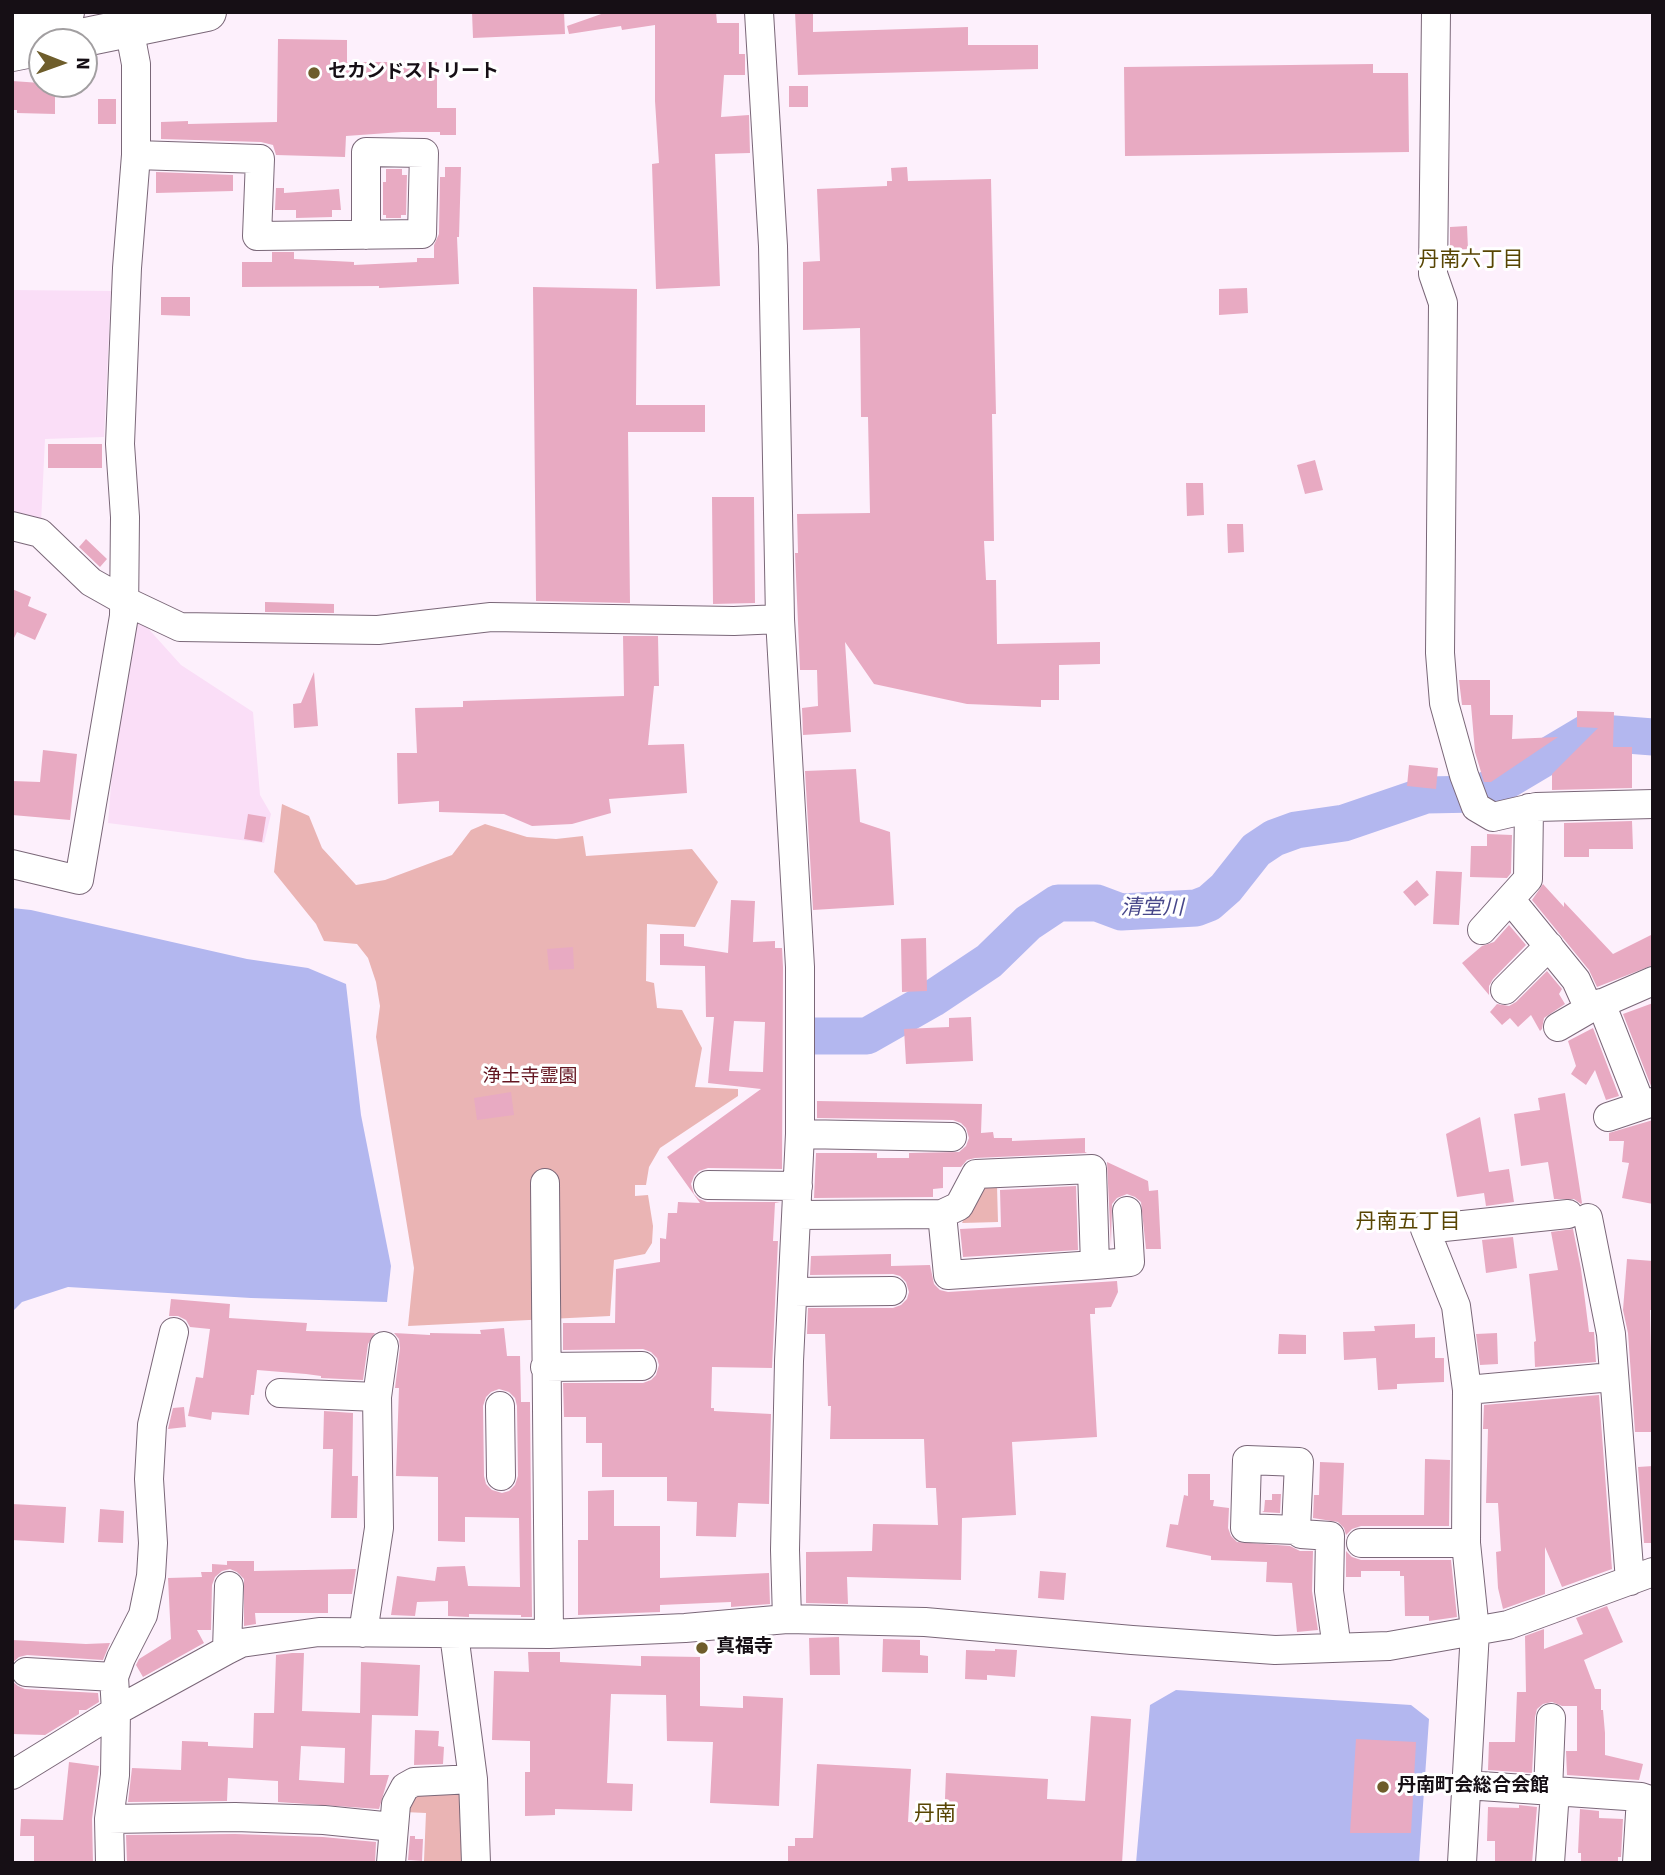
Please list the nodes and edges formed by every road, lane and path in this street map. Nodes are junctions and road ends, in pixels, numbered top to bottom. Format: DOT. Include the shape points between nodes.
graph roads {
  1 [pos="65,12"];
  2 [pos="206,12"];
  3 [pos="759,12"];
  4 [pos="1436,12"];
  5 [pos="127,20"];
  6 [pos="12,23"];
  7 [pos="98,30"];
  8 [pos="136,155"];
  9 [pos="366,235"];
  10 [pos="12,526"];
  11 [pos="123,600"];
  12 [pos="780,619"];
  13 [pos="1653,804"];
  14 [pos="1529,808"];
  15 [pos="12,864"];
  16 [pos="1510,899"];
  17 [pos="1482,930"];
  18 [pos="1549,946"];
  19 [pos="1653,981"];
  20 [pos="1505,990"];
  21 [pos="1595,1006"];
  22 [pos="1558,1027"];
  23 [pos="1647,1103"];
  24 [pos="1608,1117"];
  25 [pos="800,1134"];
  26 [pos="952,1137"];
  27 [pos="545,1183"];
  28 [pos="708,1185"];
  29 [pos="798,1186"];
  30 [pos="1127,1212"];
  31 [pos="942,1214"];
  32 [pos="797,1215"];
  33 [pos="1095,1265"];
  34 [pos="892,1291"];
  35 [pos="793,1292"];
  36 [pos="174,1332"];
  37 [pos="384,1346"];
  38 [pos="642,1366"];
  39 [pos="545,1367"];
  40 [pos="1612,1377"];
  41 [pos="1466,1390"];
  42 [pos="280,1393"];
  43 [pos="377,1396"];
  44 [pos="500,1406"];
  45 [pos="547,1451"];
  46 [pos="1296,1530"];
  47 [pos="1361,1543"];
  48 [pos="1466,1543"];
  49 [pos="1641,1577"];
  50 [pos="229,1586"];
  51 [pos="787,1619"];
  52 [pos="1475,1631"];
  53 [pos="363,1633"];
  54 [pos="454,1634"];
  55 [pos="549,1634"];
  56 [pos="1337,1648"];
  57 [pos="227,1650"];
  58 [pos="26,1672"];
  59 [pos="114,1677"];
  60 [pos="116,1711"];
  61 [pos="1551,1718"];
  62 [pos="12,1775"];
  63 [pos="473,1779"];
  64 [pos="1466,1785"];
  65 [pos="1551,1791"];
  66 [pos="1647,1799"];
  67 [pos="109,1819"];
  68 [pos="393,1827"];
  69 [pos="110,1863"];
  70 [pos="391,1863"];
  71 [pos="475,1863"];
  72 [pos="1462,1863"];
  73 [pos="1550,1863"];
  74 [pos="1637,1863"];
  1 -- 6 [label="highway"];
  2 -- 5 [label="highway"];
  3 -- 12 [label="street" via="773,246"];
  4 -- 14 [label="street" via="1433,274 1443,303 1440,653 1444,704 1476,807 1493,817"];
  5 -- 7 [label="highway"];
  5 -- 8 [label="street" via="136,64"];
  8 -- 9 [label="street" via="260,159 257,236"];
  8 -- 11 [label="street" via="120,444 125,517"];
  10 -- 11 [label="street" via="40,533 91,582"];
  11 -- 12 [label="street" via="180,627 379,630 491,617"];
  11 -- 15 [label="street" via="79,880"];
  12 -- 25 [label="street" via="800,967"];
  13 -- 14 [label="street"];
  14 -- 16 [label="street" via="1528,879"];
  16 -- 17 [label="street"];
  16 -- 18 [label="street"];
  18 -- 20 [label="street"];
  18 -- 21 [label="street"];
  19 -- 21 [label="street"];
  21 -- 22 [label="street"];
  21 -- 23 [label="street"];
  23 -- 24 [label="street"];
  25 -- 26 [label="street"];
  25 -- 29 [label="street"];
  27 -- 39 [label="street"];
  28 -- 29 [label="street"];
  29 -- 32 [label="street"];
  30 -- 33 [label="street" via="1130,1262"];
  31 -- 32 [label="street"];
  31 -- 33 [label="street" via="947,1275"];
  31 -- 33 [label="street" via="959,1206 976,1174 1092,1169"];
  32 -- 35 [label="street"];
  34 -- 35 [label="street"];
  35 -- 51 [label="street" via="785,1536"];
  36 -- 59 [label="street" via="152,1425 151,1576 143,1615"];
  37 -- 43 [label="street"];
  38 -- 39 [label="street"];
  39 -- 45 [label="street"];
  40 -- 41 [label="street"];
  40 -- 41 [label="street" via="1611,1334 1578,1216 1425,1229 1456,1306"];
  40 -- 49 [label="street"];
  41 -- 48 [label="street"];
  42 -- 43 [label="street"];
  43 -- 53 [label="street" via="379,1528"];
  44 -- 45 [label="street" via="501,1464"];
  45 -- 55 [label="street"];
  46 -- 56 [label="street" via="1330,1536 1329,1591"];
  47 -- 48 [label="street"];
  48 -- 52 [label="street"];
  49 -- 52 [label="street" via="1508,1625"];
  50 -- 57 [label="street"];
  51 -- 55 [label="street"];
  51 -- 56 [label="street" via="925,1622 1275,1650"];
  52 -- 56 [label="street" via="1389,1646"];
  52 -- 64 [label="street"];
  53 -- 54 [label="street"];
  53 -- 57 [label="street" via="319,1632 241,1643"];
  54 -- 55 [label="street"];
  54 -- 63 [label="street"];
  57 -- 60 [label="street"];
  58 -- 59 [label="street"];
  59 -- 60 [label="street"];
  60 -- 62 [label="street"];
  60 -- 67 [label="street"];
  61 -- 65 [label="street"];
  63 -- 68 [label="street" via="414,1782 405,1787 396,1804"];
  63 -- 71 [label="street"];
  64 -- 65 [label="street"];
  64 -- 72 [label="street"];
  65 -- 66 [label="street"];
  65 -- 73 [label="street"];
  66 -- 74 [label="street"];
  67 -- 68 [label="street" via="235,1816"];
  67 -- 69 [label="street"];
  68 -- 70 [label="street"];
}
